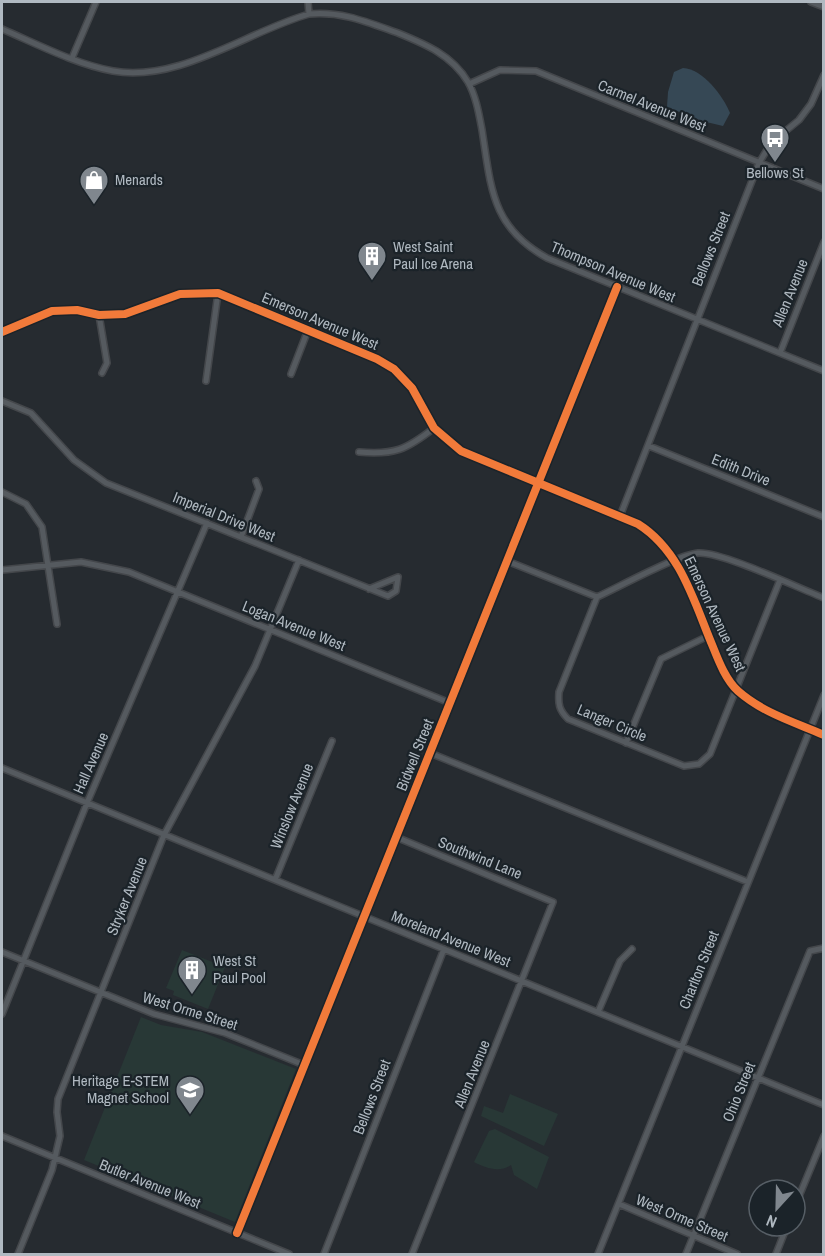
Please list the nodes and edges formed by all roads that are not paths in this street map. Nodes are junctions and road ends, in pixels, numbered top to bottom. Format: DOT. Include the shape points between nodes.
graph roads {
  1 [pos="96,2"];
  2 [pos="308,2"];
  3 [pos="811,2"];
  4 [pos="824,7"];
  5 [pos="309,14"];
  6 [pos="2,29"];
  7 [pos="72,58"];
  8 [pos="824,75"];
  9 [pos="469,84"];
  10 [pos="759,163"];
  11 [pos="824,189"];
  12 [pos="824,242"];
  13 [pos="617,287"];
  14 [pos="218,293"];
  15 [pos="99,315"];
  16 [pos="696,319"];
  17 [pos="308,330"];
  18 [pos="2,332"];
  19 [pos="780,353"];
  20 [pos="824,371"];
  21 [pos="102,373"];
  22 [pos="291,374"];
  23 [pos="206,381"];
  24 [pos="2,401"];
  25 [pos="434,429"];
  26 [pos="649,446"];
  27 [pos="359,452"];
  28 [pos="256,481"];
  29 [pos="539,483"];
  30 [pos="2,492"];
  31 [pos="620,516"];
  32 [pos="824,517"];
  33 [pos="207,524"];
  34 [pos="240,537"];
  35 [pos="298,560"];
  36 [pos="507,561"];
  37 [pos="676,561"];
  38 [pos="49,565"];
  39 [pos="2,570"];
  40 [pos="780,580"];
  41 [pos="369,589"];
  42 [pos="179,592"];
  43 [pos="597,597"];
  44 [pos="824,598"];
  45 [pos="57,624"];
  46 [pos="270,630"];
  47 [pos="708,636"];
  48 [pos="736,689"];
  49 [pos="824,695"];
  50 [pos="450,703"];
  51 [pos="810,729"];
  52 [pos="824,735"];
  53 [pos="332,741"];
  54 [pos="626,743"];
  55 [pos="430,753"];
  56 [pos="2,768"];
  57 [pos="87,803"];
  58 [pos="164,835"];
  59 [pos="396,837"];
  60 [pos="275,880"];
  61 [pos="748,882"];
  62 [pos="553,902"];
  63 [pos="364,916"];
  64 [pos="824,948"];
  65 [pos="444,949"];
  66 [pos="633,950"];
  67 [pos="2,952"];
  68 [pos="22,961"];
  69 [pos="523,981"];
  70 [pos="101,993"];
  71 [pos="598,1012"];
  72 [pos="2,1014"];
  73 [pos="681,1046"];
  74 [pos="304,1065"];
  75 [pos="758,1078"];
  76 [pos="824,1105"];
  77 [pos="2,1136"];
  78 [pos="824,1136"];
  79 [pos="53,1157"];
  80 [pos="807,1178"];
  81 [pos="619,1204"];
  82 [pos="237,1233"];
  83 [pos="693,1237"];
  84 [pos="782,1238"];
  85 [pos="18,1254"];
  86 [pos="289,1254"];
  87 [pos="324,1254"];
  88 [pos="412,1254"];
  89 [pos="598,1254"];
  90 [pos="686,1254"];
  91 [pos="737,1254"];
  92 [pos="776,1254"];
  1 -- 7 [label="street"];
  2 -- 5 [label="street"];
  3 -- 4 [label="street"];
  5 -- 7 [label="street, Thompson Avenue West" via="160,71 115,72"];
  5 -- 9 [label="street, Thompson Avenue West" via="351,15 420,42 450,60"];
  6 -- 7 [label="street, Thompson Avenue West"];
  8 -- 10 [label="street, Bellows Street" via="812,104 771,143"];
  9 -- 10 [label="street, Carmel Avenue West" via="500,70 536,71"];
  9 -- 13 [label="street, Thompson Avenue West" via="501,218 532,250"];
  10 -- 11 [label="street, Carmel Avenue West"];
  10 -- 16 [label="street, Bellows Street"];
  12 -- 19 [label="street, Allen Avenue"];
  13 -- 16 [label="street, Thompson Avenue West"];
  13 -- 29 [label="street, Bidwell Street"];
  14 -- 15 [label="street" via="180,294 125,314"];
  14 -- 17 [label="street, Emerson Avenue West"];
  14 -- 23 [label="street"];
  15 -- 18 [label="street" via="77,310 52,311"];
  15 -- 21 [label="street" via="107,363"];
  16 -- 19 [label="street, Thompson Avenue West"];
  16 -- 26 [label="street, Bellows Street"];
  17 -- 22 [label="street"];
  17 -- 25 [label="street, Emerson Avenue West" via="394,369 412,388"];
  19 -- 20 [label="street, Thompson Avenue West"];
  24 -- 33 [label="street, Imperial Drive West" via="31,413 74,460 106,483"];
  25 -- 27 [label="street" via="399,451"];
  25 -- 29 [label="street, Emerson Avenue West" via="461,451"];
  26 -- 31 [label="street, Bellows Street"];
  26 -- 32 [label="street, Edith Drive"];
  28 -- 34 [label="street" via="259,489"];
  29 -- 31 [label="street, Emerson Avenue West"];
  29 -- 36 [label="street, Bidwell Street"];
  30 -- 38 [label="street" via="36,514"];
  31 -- 37 [label="street, Emerson Avenue West" via="653,533"];
  33 -- 34 [label="street, Imperial Drive West"];
  33 -- 42 [label="street, Hall Avenue"];
  34 -- 35 [label="street, Imperial Drive West"];
  35 -- 41 [label="street, Imperial Drive West"];
  35 -- 46 [label="street, Stryker Avenue"];
  36 -- 43 [label="street"];
  36 -- 50 [label="street, Bidwell Street"];
  37 -- 40 [label="street" via="696,553 710,553"];
  37 -- 43 [label="street"];
  37 -- 47 [label="street, Emerson Avenue West"];
  38 -- 39 [label="street, Logan Avenue West"];
  38 -- 42 [label="street, Logan Avenue West" via="81,562 129,572"];
  38 -- 45 [label="street"];
  40 -- 44 [label="street"];
  40 -- 48 [label="street, Langer Circle"];
  41 -- 41 [label="street, Imperial Drive West" via="393,594 398,577"];
  42 -- 46 [label="street, Logan Avenue West"];
  42 -- 57 [label="street, Hall Avenue"];
  43 -- 54 [label="street, Langer Circle" via="559,692 558,704 568,719"];
  46 -- 50 [label="street, Logan Avenue West"];
  46 -- 58 [label="street, Stryker Avenue" via="255,666"];
  47 -- 48 [label="street, Emerson Avenue West" via="723,671"];
  47 -- 54 [label="street" via="661,659"];
  48 -- 51 [label="street, Emerson Avenue West" via="762,709"];
  48 -- 54 [label="street, Langer Circle" via="710,754 699,764 684,766"];
  49 -- 51 [label="street, Charlton Street"];
  50 -- 55 [label="street, Bidwell Street"];
  51 -- 52 [label="street, Emerson Avenue West"];
  51 -- 61 [label="street, Charlton Street"];
  53 -- 60 [label="street, Winslow Avenue"];
  55 -- 59 [label="street, Bidwell Street"];
  55 -- 61 [label="street"];
  56 -- 57 [label="street, Moreland Avenue West"];
  57 -- 58 [label="street, Moreland Avenue West"];
  57 -- 68 [label="street, Hall Avenue"];
  58 -- 60 [label="street, Moreland Avenue West"];
  58 -- 70 [label="street, Stryker Avenue"];
  59 -- 62 [label="street, Southwind Lane"];
  59 -- 63 [label="street, Bidwell Street"];
  60 -- 63 [label="street, Moreland Avenue West"];
  61 -- 73 [label="street, Charlton Street"];
  62 -- 69 [label="street, Allen Avenue"];
  63 -- 65 [label="street, Moreland Avenue West"];
  63 -- 74 [label="street, Bidwell Street"];
  64 -- 75 [label="street, Ohio Street" via="810,951"];
  65 -- 69 [label="street, Moreland Avenue West"];
  65 -- 87 [label="street, Bellows Street"];
  66 -- 71 [label="street" via="620,961"];
  67 -- 68 [label="street, West Orme Street"];
  68 -- 70 [label="street, West Orme Street"];
  68 -- 72 [label="street, Hall Avenue"];
  69 -- 71 [label="street, Moreland Avenue West"];
  69 -- 88 [label="street, Allen Avenue"];
  70 -- 74 [label="street, West Orme Street" via="154,1014 225,1033"];
  70 -- 79 [label="street, Stryker Avenue" via="58,1100 60,1137"];
  71 -- 73 [label="street, Moreland Avenue West"];
  73 -- 75 [label="street, Moreland Avenue West"];
  73 -- 81 [label="street, Charlton Street"];
  74 -- 82 [label="street, Bidwell Street"];
  75 -- 76 [label="street, Moreland Avenue West"];
  75 -- 83 [label="street, Ohio Street"];
  77 -- 79 [label="street, Butler Avenue West"];
  78 -- 80 [label="street"];
  79 -- 82 [label="street, Butler Avenue West"];
  79 -- 85 [label="street, Stryker Avenue" via="52,1170"];
  81 -- 83 [label="street, West Orme Street"];
  81 -- 89 [label="street, Charlton Street"];
  82 -- 86 [label="street, Butler Avenue West"];
  83 -- 90 [label="street, Ohio Street"];
  83 -- 91 [label="street, West Orme Street"];
  84 -- 92 [label="street"];
}
